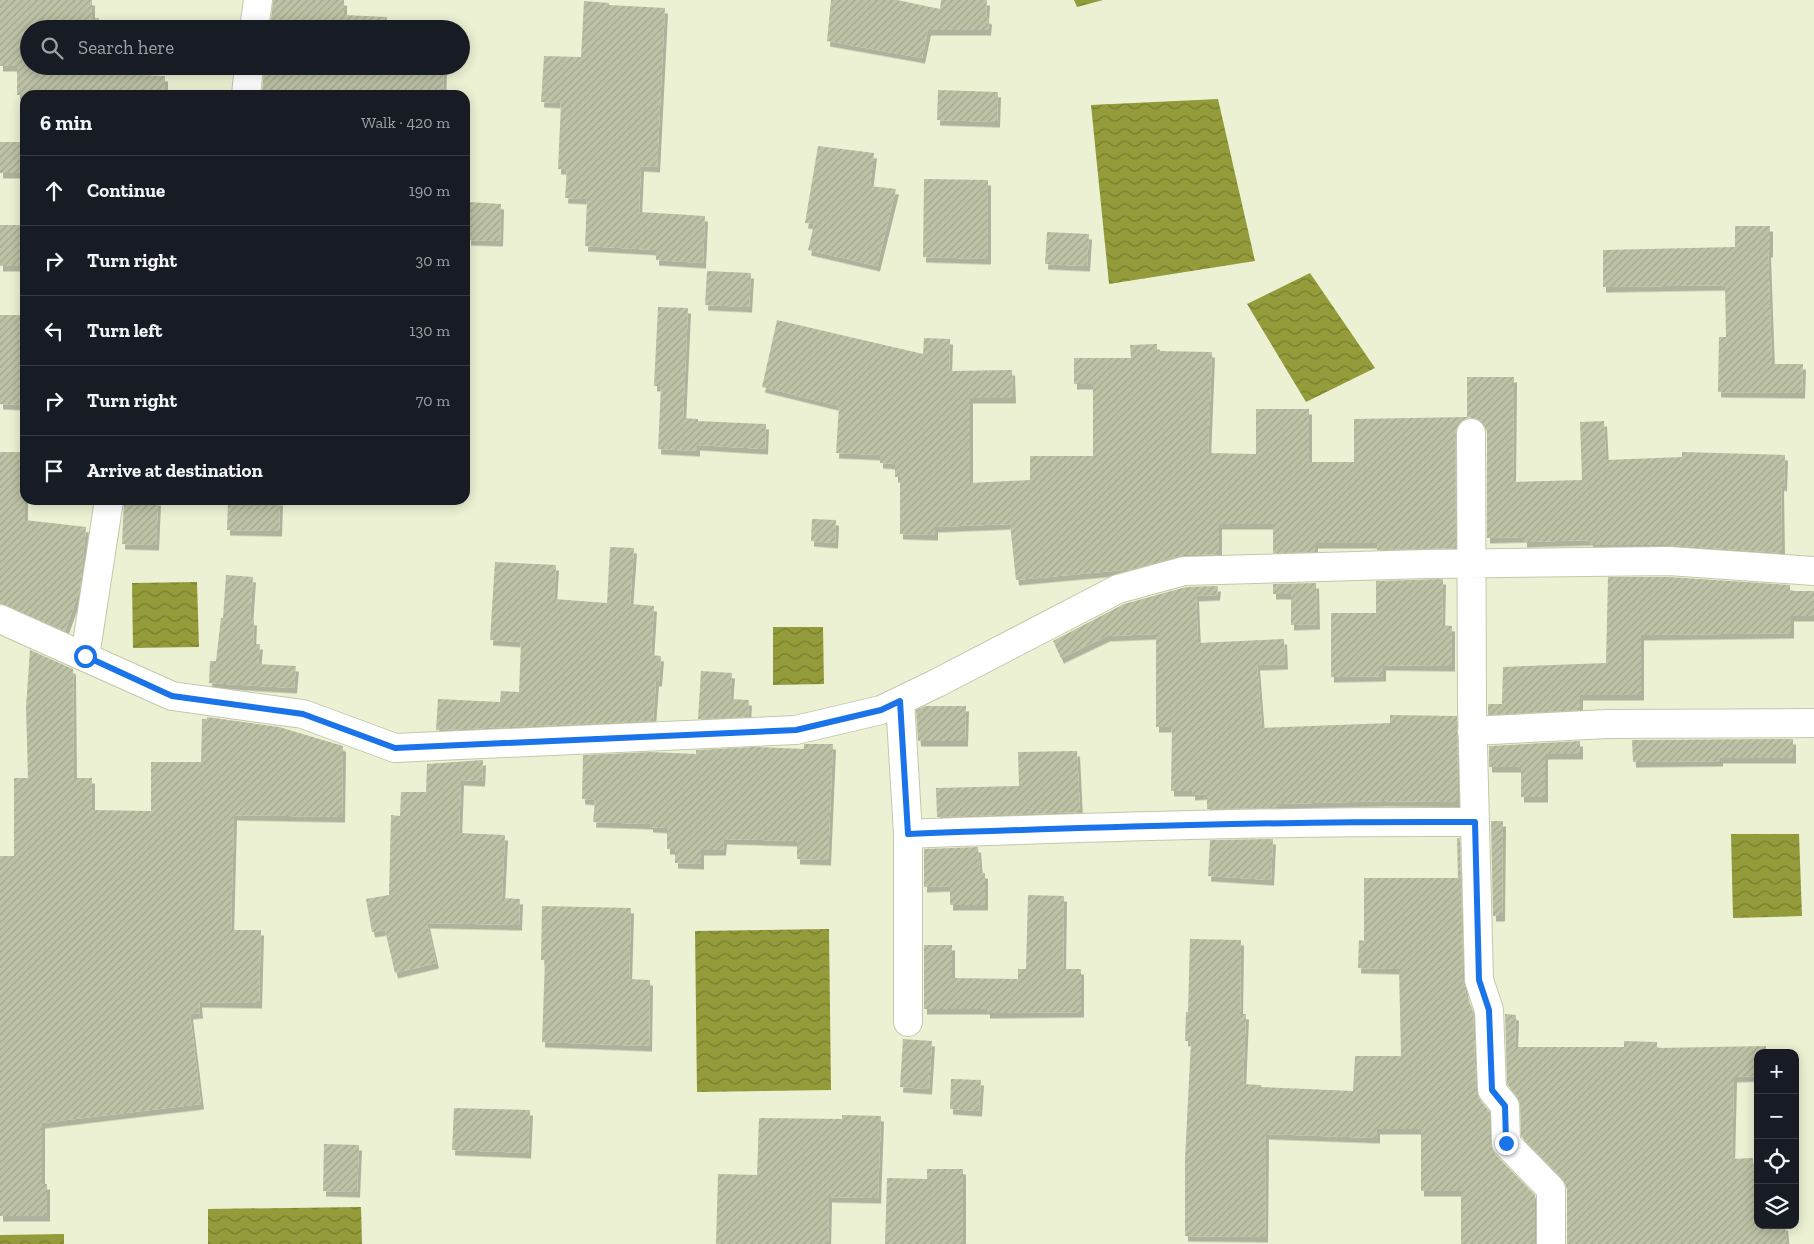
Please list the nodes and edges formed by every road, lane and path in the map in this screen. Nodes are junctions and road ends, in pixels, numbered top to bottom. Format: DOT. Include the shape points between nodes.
graph roads {
  1 [pos="258,0"];
  2 [pos="255,20"];
  3 [pos="248,75"];
  4 [pos="247,90"];
  5 [pos="1471,433"];
  6 [pos="108,505"];
  7 [pos="1472,563"];
  8 [pos="1814,571"];
  9 [pos="0,619"];
  10 [pos="85,656"];
  11 [pos="900,701"];
  12 [pos="1814,723"];
  13 [pos="1472,731"];
  14 [pos="1475,822"];
  15 [pos="908,834"];
  16 [pos="908,1022"];
  17 [pos="1551,1244"];
  1 -- 2 [label="street"];
  3 -- 4 [label="street"];
  5 -- 7 [label="street"];
  6 -- 10 [label="street"];
  7 -- 8 [label="street" via="1669,561"];
  7 -- 11 [label="street" via="1184,571 1118,589"];
  7 -- 13 [label="street"];
  9 -- 10 [label="street"];
  10 -- 11 [label="street" via="172,696 303,714 395,748 796,730 881,710"];
  11 -- 15 [label="street"];
  12 -- 13 [label="street" via="1607,724"];
  13 -- 14 [label="street"];
  14 -- 15 [label="street" via="1216,824"];
  14 -- 17 [label="street" via="1479,980 1489,1010 1492,1090 1505,1106 1506,1143 1551,1189"];
  15 -- 16 [label="street"];
}
